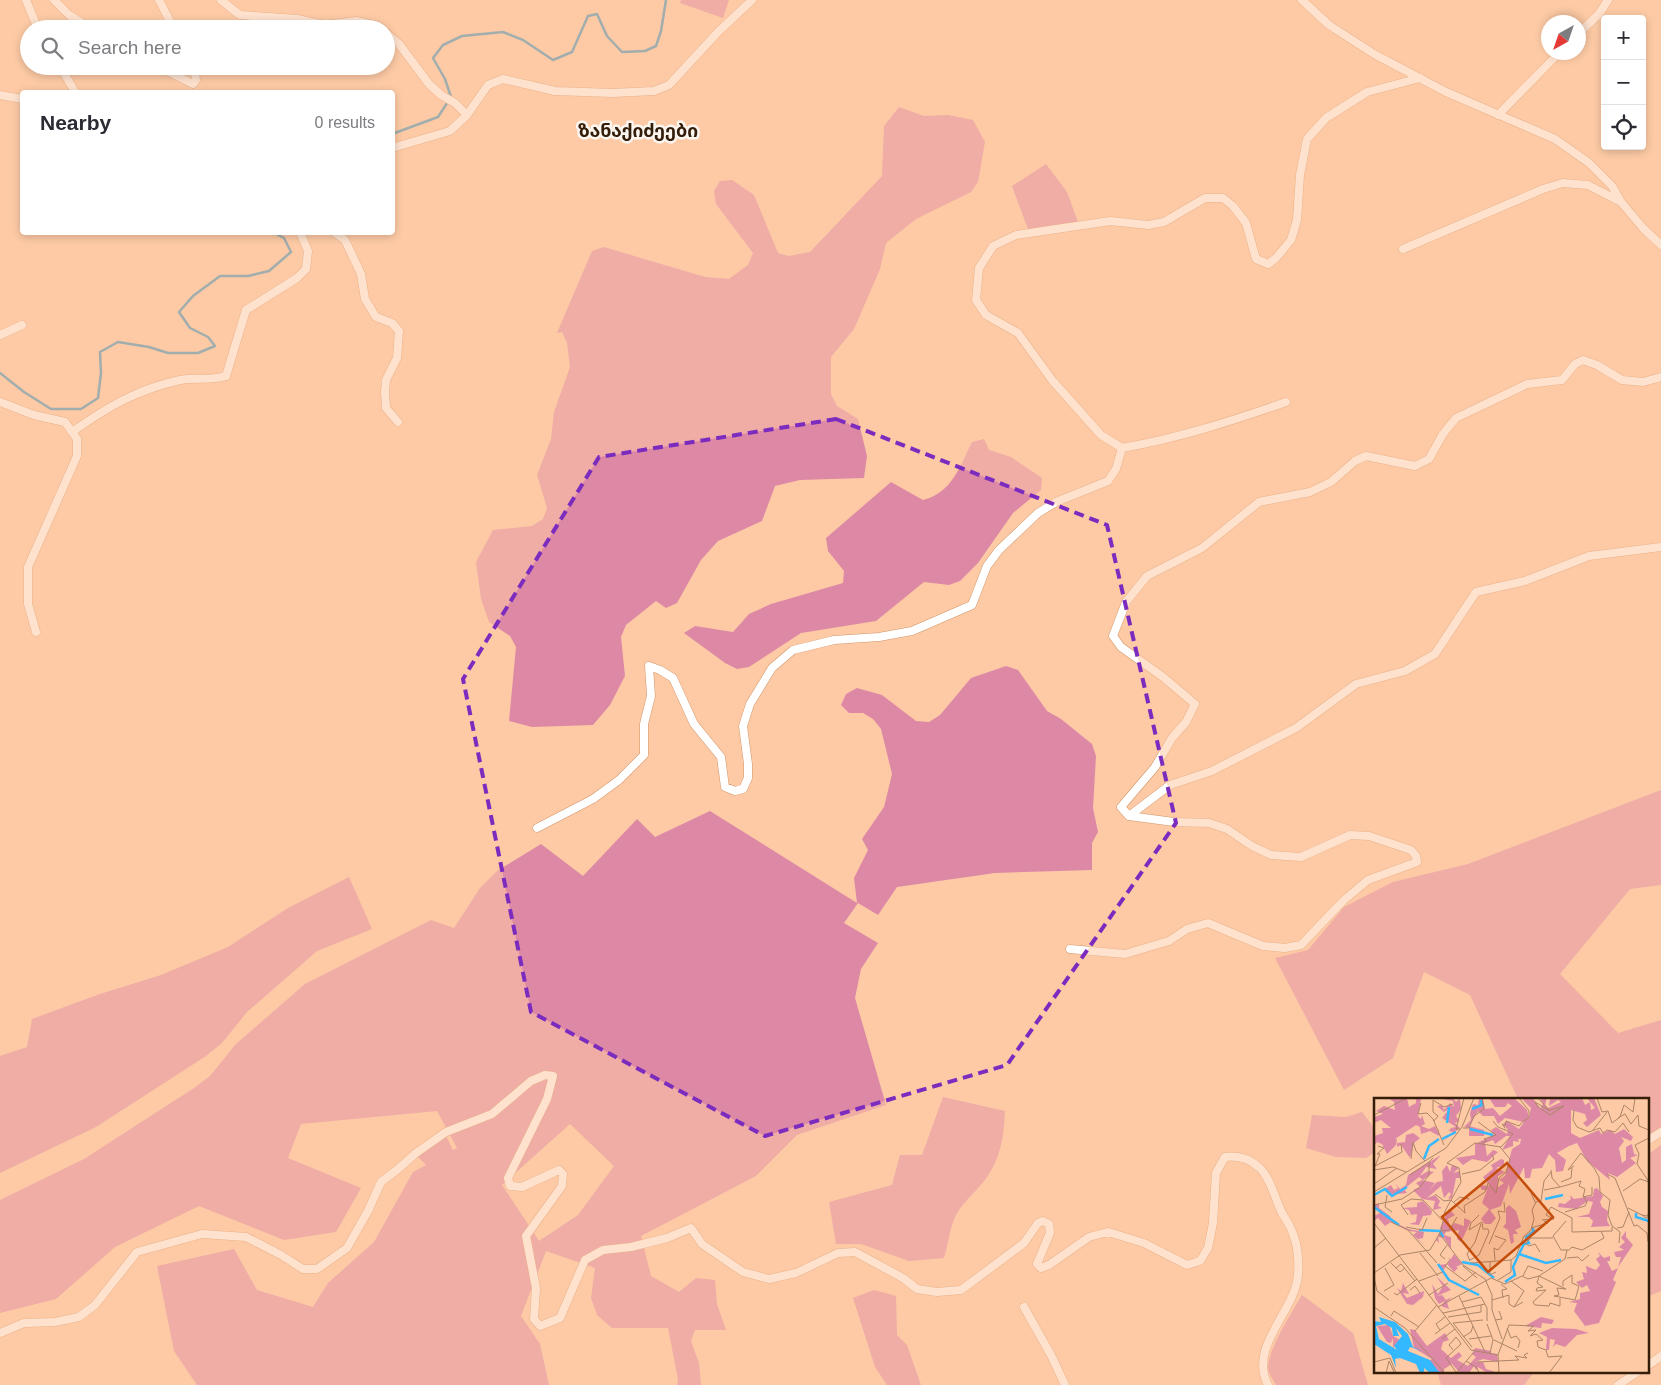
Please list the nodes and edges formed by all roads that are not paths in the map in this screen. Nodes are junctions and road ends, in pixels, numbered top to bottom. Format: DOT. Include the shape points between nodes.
graph roads {
  1 [pos="26,0"];
  2 [pos="54,0"];
  3 [pos="159,0"];
  4 [pos="221,0"];
  5 [pos="752,0"];
  6 [pos="1302,0"];
  7 [pos="1608,0"];
  8 [pos="34,20"];
  9 [pos="77,20"];
  10 [pos="169,20"];
  11 [pos="303,20"];
  12 [pos="1586,26"];
  13 [pos="395,41"];
  14 [pos="1552,60"];
  15 [pos="65,75"];
  16 [pos="175,75"];
  17 [pos="195,75"];
  18 [pos="1420,78"];
  19 [pos="74,90"];
  20 [pos="0,95"];
  21 [pos="20,99"];
  22 [pos="467,115"];
  23 [pos="1498,115"];
  24 [pos="395,147"];
  25 [pos="1621,202"];
  26 [pos="301,235"];
  27 [pos="338,235"];
  28 [pos="1661,245"];
  29 [pos="1403,249"];
  30 [pos="22,325"];
  31 [pos="0,335"];
  32 [pos="1661,377"];
  33 [pos="0,402"];
  34 [pos="1286,402"];
  35 [pos="398,422"];
  36 [pos="72,432"];
  37 [pos="1122,448"];
  38 [pos="1661,548"];
  39 [pos="36,632"];
  40 [pos="1129,816"];
  41 [pos="537,828"];
  42 [pos="1070,949"];
  43 [pos="1661,1132"];
  44 [pos="1648,1140"];
  45 [pos="1024,1307"];
  46 [pos="0,1333"];
  47 [pos="1661,1356"];
  48 [pos="1648,1365"];
  49 [pos="1638,1372"];
  50 [pos="1064,1385"];
  51 [pos="1268,1385"];
  52 [pos="1618,1385"];
  1 -- 8 [label="street"];
  2 -- 9 [label="street"];
  3 -- 10 [label="street"];
  4 -- 11 [label="street" via="240,15"];
  5 -- 22 [label="street" via="669,85 646,91 555,91 503,79 488,85"];
  6 -- 18 [label="street" via="1329,24 1374,54"];
  7 -- 12 [label="street"];
  13 -- 22 [label="street" via="429,84"];
  14 -- 23 [label="street"];
  15 -- 19 [label="street"];
  16 -- 17 [label="street" via="193,84"];
  18 -- 23 [label="street"];
  18 -- 37 [label="street" via="1367,92 1326,118 1307,139 1291,240 1268,264 1256,259 1246,223 1223,198 1205,198 1164,222 1148,225 1110,221 1016,236 993,246 979,268 976,300 986,315 1018,333 1052,380 1100,435"];
  20 -- 21 [label="street"];
  22 -- 24 [label="street" via="450,131"];
  23 -- 25 [label="street" via="1555,139 1589,163 1612,186"];
  25 -- 28 [label="street"];
  25 -- 29 [label="street" via="1588,185 1563,183"];
  26 -- 36 [label="street" via="308,251 306,269 298,278 246,310 226,376 183,379 145,389 106,408"];
  27 -- 35 [label="street" via="345,240 361,274 364,299 376,317 392,323 399,331 397,358 386,380 385,392 386,408"];
  30 -- 31 [label="street"];
  32 -- 40 [label="street" via="1643,382 1622,380 1597,364 1583,360 1575,364 1562,380 1526,384 1456,418 1429,459 1415,466 1366,456 1355,460 1331,482 1310,492 1259,502 1202,548 1147,576 1126,602 1113,636 1120,647 1195,704 1155,767 1121,807"];
  33 -- 36 [label="street" via="65,422"];
  34 -- 37 [label="street" via="1211,428"];
  36 -- 39 [label="street" via="77,439 77,456 28,567 28,604"];
  37 -- 41 [label="street" via="1116,469 1108,481 1050,505 999,550 987,566 972,605 912,631 834,640 793,650 772,668 750,704 743,726 748,764 748,778 743,788 735,791 725,787 721,757 694,724 674,678 649,666 651,696 644,724 644,756 593,799"];
  38 -- 40 [label="street" via="1589,556 1525,581 1476,592 1435,654 1405,671 1356,684 1296,728 1212,771 1170,785"];
  40 -- 42 [label="street" via="1209,823 1228,829 1271,855 1301,857 1350,835 1369,836 1411,850 1417,862 1368,880 1301,945 1285,948 1263,946 1208,923 1187,929 1169,941 1125,954"];
  43 -- 44 [label="street"];
  45 -- 50 [label="street"];
  46 -- 51 [label="street" via="24,1323 79,1317 95,1306 137,1252 202,1234 246,1237 303,1269 317,1269 347,1248 381,1182 446,1132 492,1114 531,1081 545,1075 553,1076 547,1099 508,1178 510,1186 522,1187 559,1170 563,1174 562,1186 526,1236 536,1288 534,1319 540,1326 560,1318 585,1260 603,1250 631,1247 691,1228 702,1244 743,1272 769,1279 796,1273 838,1253 855,1252 917,1289 937,1292 961,1290 1024,1243 1043,1220 1050,1224 1050,1233 1038,1264 1041,1268 1089,1238 1108,1232 1144,1243 1187,1265 1200,1261 1208,1248 1216,1173 1225,1157 1235,1156 1261,1169 1295,1237 1296,1286 1268,1341 1263,1369"];
  47 -- 48 [label="street"];
  49 -- 52 [label="street"];
}
